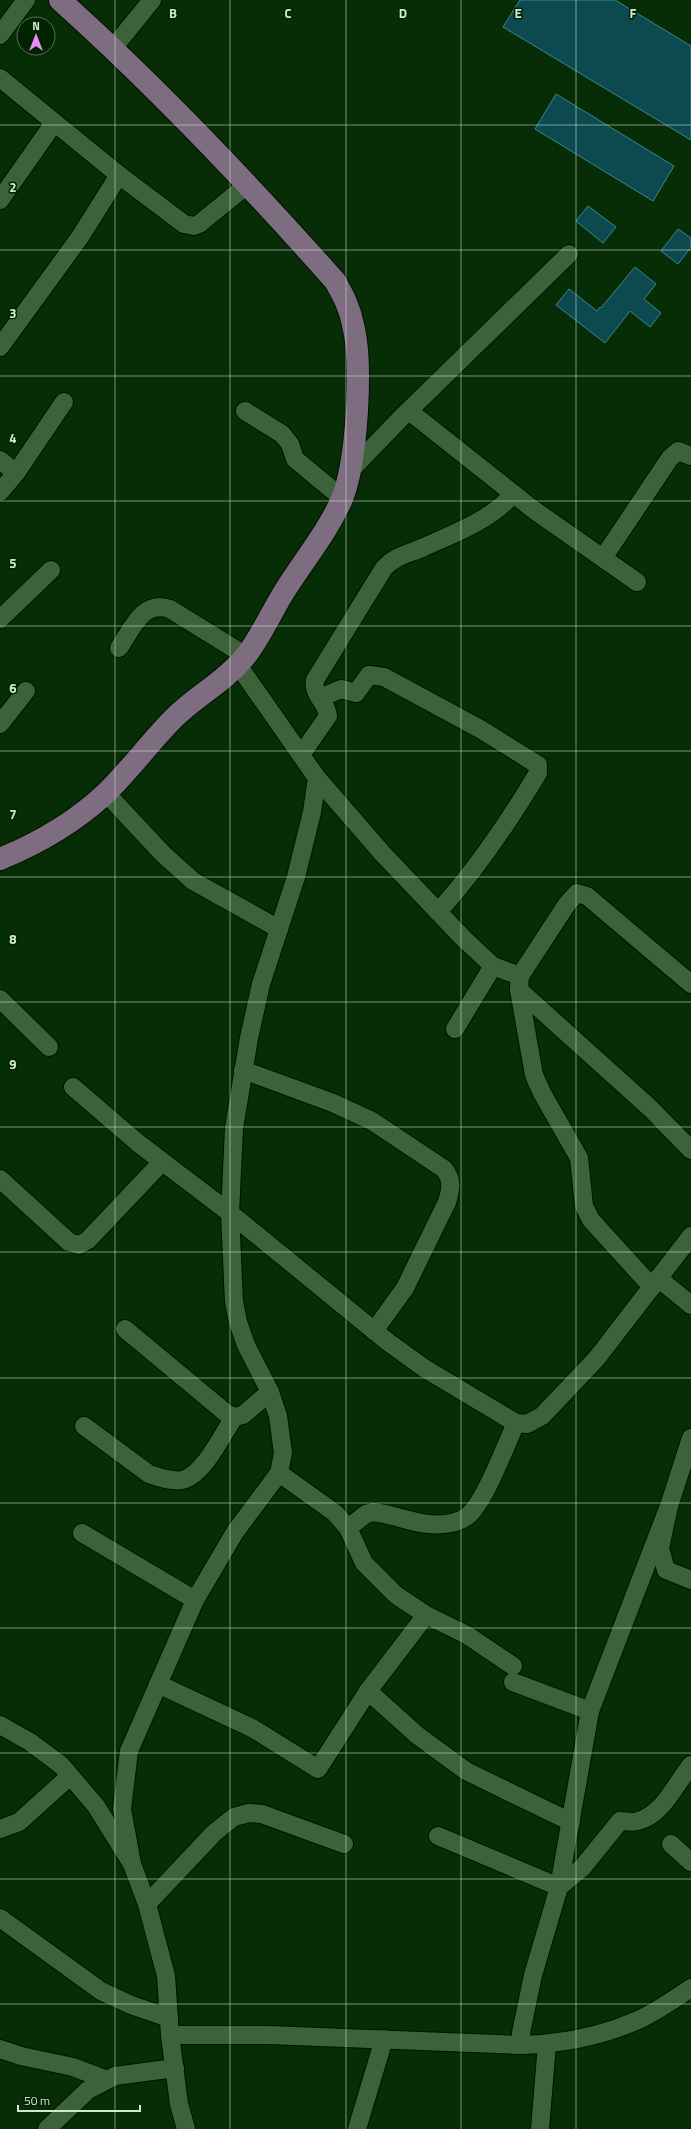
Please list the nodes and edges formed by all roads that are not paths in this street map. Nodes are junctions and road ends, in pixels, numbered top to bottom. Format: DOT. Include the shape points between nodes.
graph roads {
  1 [pos="26,0"];
  2 [pos="60,0"];
  3 [pos="152,0"];
  4 [pos="0,35"];
  5 [pos="113,48"];
  6 [pos="0,78"];
  7 [pos="54,123"];
  8 [pos="118,175"];
  9 [pos="247,184"];
  10 [pos="0,200"];
  11 [pos="569,254"];
  12 [pos="0,347"];
  13 [pos="64,402"];
  14 [pos="409,410"];
  15 [pos="245,411"];
  16 [pos="691,456"];
  17 [pos="0,460"];
  18 [pos="350,471"];
  19 [pos="16,473"];
  20 [pos="0,492"];
  21 [pos="513,494"];
  22 [pos="342,498"];
  23 [pos="603,558"];
  24 [pos="52,570"];
  25 [pos="637,582"];
  26 [pos="0,620"];
  27 [pos="119,648"];
  28 [pos="242,660"];
  29 [pos="26,691"];
  30 [pos="320,698"];
  31 [pos="0,724"];
  32 [pos="301,755"];
  33 [pos="317,778"];
  34 [pos="106,794"];
  35 [pos="0,859"];
  36 [pos="438,912"];
  37 [pos="279,929"];
  38 [pos="493,966"];
  39 [pos="519,983"];
  40 [pos="691,984"];
  41 [pos="0,999"];
  42 [pos="455,1029"];
  43 [pos="49,1047"];
  44 [pos="243,1070"];
  45 [pos="73,1087"];
  46 [pos="691,1150"];
  47 [pos="162,1162"];
  48 [pos="0,1179"];
  49 [pos="230,1213"];
  50 [pos="691,1236"];
  51 [pos="655,1283"];
  52 [pos="691,1305"];
  53 [pos="125,1328"];
  54 [pos="374,1331"];
  55 [pos="270,1392"];
  56 [pos="234,1417"];
  57 [pos="516,1423"];
  58 [pos="84,1426"];
  59 [pos="691,1438"];
  60 [pos="279,1473"];
  61 [pos="669,1506"];
  62 [pos="348,1528"];
  63 [pos="82,1533"];
  64 [pos="691,1580"];
  65 [pos="195,1600"];
  66 [pos="426,1615"];
  67 [pos="158,1684"];
  68 [pos="368,1691"];
  69 [pos="590,1711"];
  70 [pos="0,1725"];
  71 [pos="691,1765"];
  72 [pos="70,1776"];
  73 [pos="571,1822"];
  74 [pos="0,1829"];
  75 [pos="438,1836"];
  76 [pos="344,1844"];
  77 [pos="671,1844"];
  78 [pos="691,1862"];
  79 [pos="132,1864"];
  80 [pos="559,1887"];
  81 [pos="147,1904"];
  82 [pos="0,1918"];
  83 [pos="691,1988"];
  84 [pos="169,2026"];
  85 [pos="384,2039"];
  86 [pos="547,2044"];
  87 [pos="521,2045"];
  88 [pos="0,2049"];
  89 [pos="174,2068"];
  90 [pos="106,2080"];
  91 [pos="47,2129"];
  92 [pos="186,2129"];
  93 [pos="357,2129"];
  94 [pos="540,2129"];
  1 -- 4 [label="street"];
  2 -- 5 [label="main road"];
  3 -- 5 [label="street"];
  5 -- 9 [label="main road" via="203,136"];
  6 -- 7 [label="street"];
  7 -- 8 [label="street"];
  7 -- 10 [label="street"];
  8 -- 9 [label="street" via="188,225 199,224"];
  8 -- 12 [label="street" via="80,237"];
  9 -- 18 [label="main road" via="335,281 346,300 354,326 359,362"];
  11 -- 14 [label="street"];
  13 -- 19 [label="street"];
  14 -- 18 [label="street"];
  14 -- 21 [label="street"];
  15 -- 22 [label="street" via="282,434 290,444 295,459"];
  16 -- 23 [label="street" via="678,451 670,458"];
  17 -- 19 [label="street"];
  18 -- 22 [label="main road"];
  19 -- 20 [label="street"];
  21 -- 23 [label="street"];
  21 -- 30 [label="street" via="493,514 423,548 397,556 384,568 315,680 314,688"];
  22 -- 28 [label="main road" via="327,527"];
  23 -- 25 [label="street"];
  24 -- 26 [label="street"];
  27 -- 28 [label="street" via="140,616 151,607 162,606"];
  28 -- 32 [label="street"];
  28 -- 34 [label="main road" via="174,718"];
  29 -- 31 [label="street"];
  30 -- 32 [label="street" via="327,710 328,718"];
  30 -- 36 [label="street" via="343,689 356,693 369,674 380,676 482,730 538,765 538,773 502,832 466,881"];
  32 -- 33 [label="street"];
  33 -- 36 [label="street"];
  33 -- 37 [label="street" via="312,812 296,877"];
  34 -- 35 [label="main road" via="68,825"];
  34 -- 37 [label="street" via="163,854 193,881"];
  36 -- 38 [label="street"];
  37 -- 44 [label="street" via="261,984"];
  38 -- 39 [label="street"];
  38 -- 42 [label="street"];
  39 -- 40 [label="street" via="567,904 577,893 591,899"];
  39 -- 46 [label="street"];
  39 -- 51 [label="street" via="534,1075 579,1158 584,1206 591,1220"];
  41 -- 43 [label="street"];
  44 -- 49 [label="street" via="234,1128"];
  44 -- 54 [label="street" via="333,1103 372,1121 450,1175 452,1187 441,1215 405,1288"];
  45 -- 47 [label="street"];
  47 -- 48 [label="street" via="88,1240 79,1245 69,1242"];
  47 -- 49 [label="street"];
  49 -- 54 [label="street"];
  49 -- 55 [label="street" via="234,1302 238,1322 246,1345"];
  50 -- 51 [label="street"];
  51 -- 52 [label="street"];
  51 -- 57 [label="street" via="597,1358 542,1416 527,1424"];
  53 -- 56 [label="street"];
  54 -- 57 [label="street" via="424,1368"];
  55 -- 56 [label="street" via="242,1415"];
  55 -- 60 [label="street" via="282,1434 283,1453"];
  56 -- 58 [label="street" via="202,1467 182,1480 149,1474"];
  57 -- 62 [label="street" via="489,1481 473,1511 466,1517 446,1524 427,1524 374,1512 366,1514"];
  59 -- 61 [label="street"];
  60 -- 62 [label="street" via="335,1513"];
  60 -- 65 [label="street" via="235,1532"];
  61 -- 64 [label="street" via="660,1548 662,1560 666,1570"];
  61 -- 69 [label="street"];
  62 -- 66 [label="street" via="364,1563 396,1595"];
  63 -- 65 [label="street"];
  65 -- 67 [label="street"];
  66 -- 68 [label="street"];
  66 -- 69 [label="street" via="467,1635 513,1674"];
  67 -- 68 [label="street" via="252,1728 318,1769"];
  67 -- 79 [label="street" via="129,1751 122,1809"];
  68 -- 73 [label="street" via="417,1736 466,1771"];
  69 -- 73 [label="street"];
  70 -- 72 [label="street" via="36,1746 61,1765"];
  71 -- 80 [label="street" via="679,1779 662,1808 639,1821 620,1821 582,1868"];
  72 -- 74 [label="street" via="19,1822"];
  72 -- 79 [label="street" via="96,1806"];
  73 -- 80 [label="street"];
  75 -- 80 [label="street"];
  76 -- 81 [label="street" via="262,1814 249,1813 234,1817 214,1833"];
  77 -- 78 [label="street"];
  79 -- 81 [label="street"];
  80 -- 87 [label="street" via="533,1976"];
  81 -- 84 [label="street" via="166,1976"];
  82 -- 84 [label="street" via="102,1991"];
  83 -- 86 [label="street" via="638,2020 604,2032"];
  84 -- 85 [label="street" via="269,2035"];
  84 -- 89 [label="street"];
  85 -- 87 [label="street"];
  85 -- 93 [label="street"];
  86 -- 87 [label="street"];
  86 -- 94 [label="street"];
  88 -- 90 [label="street" via="73,2067"];
  89 -- 90 [label="street" via="115,2076"];
  89 -- 92 [label="street" via="179,2104"];
  90 -- 91 [label="street" via="88,2090"];
}
